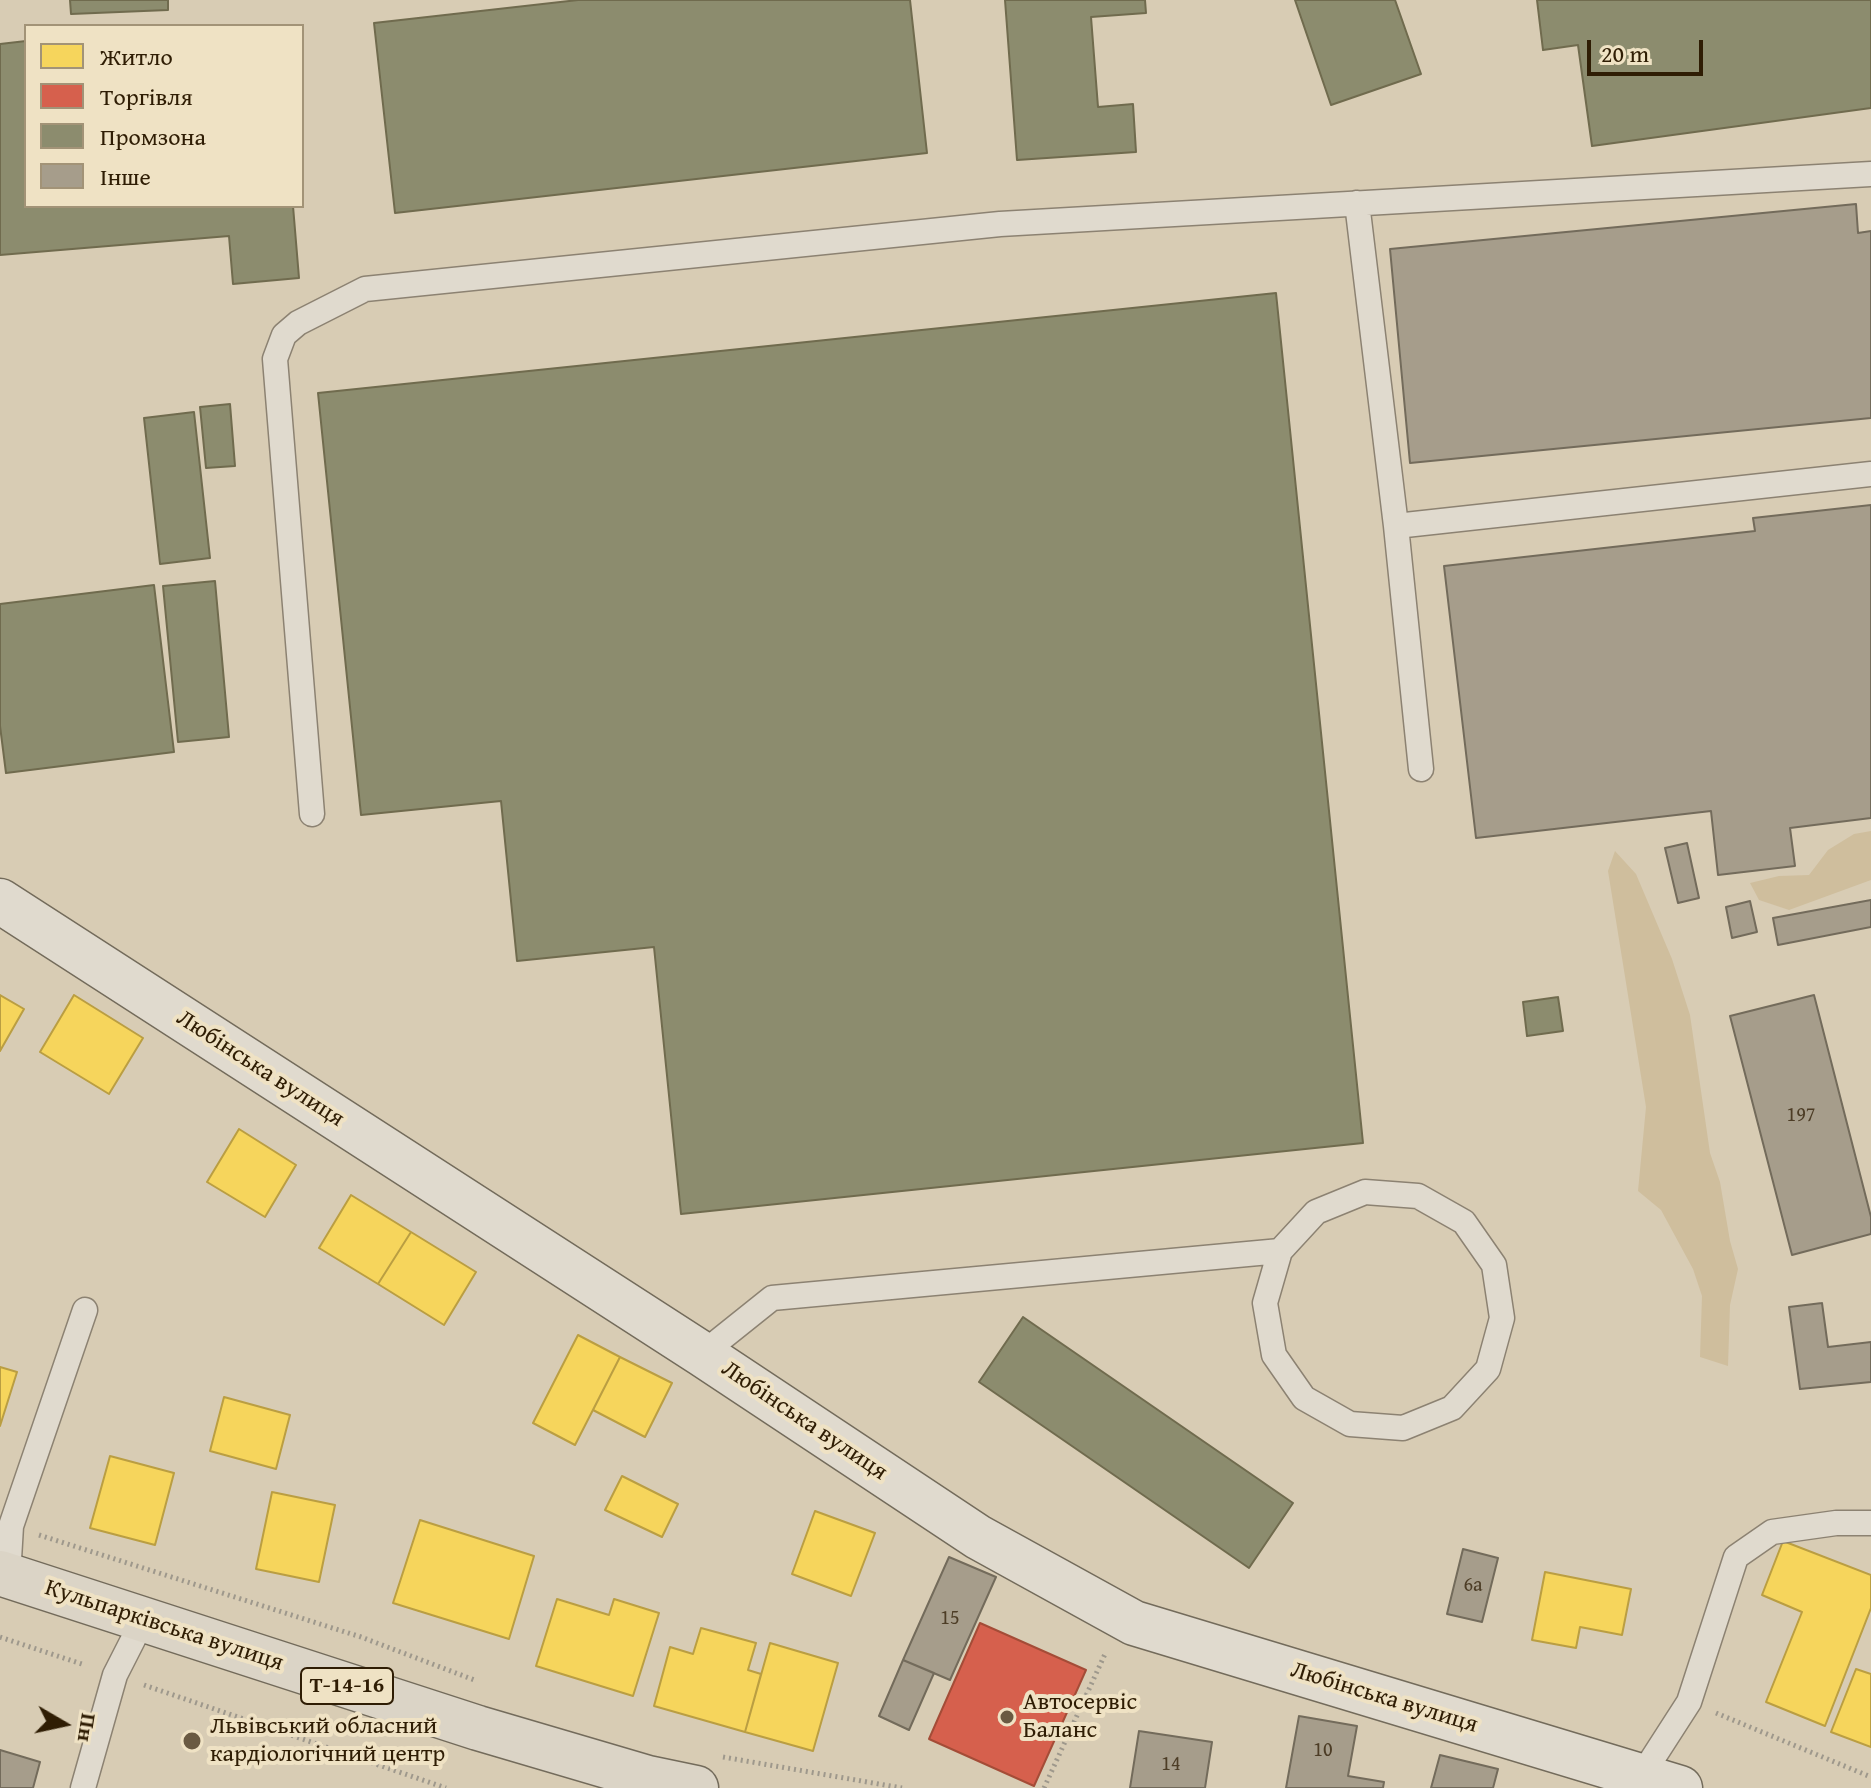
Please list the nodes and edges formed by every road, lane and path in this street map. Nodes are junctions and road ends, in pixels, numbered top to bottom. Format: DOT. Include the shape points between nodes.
graph roads {
  1 [pos="1871,174"];
  2 [pos="1357,203"];
  3 [pos="1871,474"];
  4 [pos="1396,526"];
  5 [pos="1421,769"];
  6 [pos="312,814"];
  7 [pos="0,901"];
  8 [pos="1280,1251"];
  9 [pos="85,1310"];
  10 [pos="702,1354"];
  11 [pos="1871,1523"];
  12 [pos="11,1526"];
  13 [pos="4,1575"];
  14 [pos="143,1620"];
  15 [pos="0,1637"];
  16 [pos="1107,1649"];
  17 [pos="115,1675"];
  18 [pos="490,1686"];
  19 [pos="1689,1702"];
  20 [pos="703,1772"];
  21 [pos="1871,1777"];
  22 [pos="1661,1781"];
  23 [pos="83,1788"];
  24 [pos="446,1788"];
  25 [pos="902,1788"];
  26 [pos="1044,1788"];
  1 -- 2 [label="lane"];
  2 -- 4 [label="lane"];
  2 -- 6 [label="lane" via="1000,224 365,289 298,323 284,335 275,359"];
  3 -- 4 [label="lane"];
  4 -- 5 [label="lane"];
  7 -- 10 [label="main road, Любінська вулиця"];
  8 -- 8 [label="lane" via="1316,1212 1365,1192 1418,1196 1464,1222 1494,1265 1502,1318 1488,1369 1452,1408 1403,1428 1350,1424 1304,1398 1274,1355 1265,1303"];
  8 -- 10 [label="lane" via="772,1298"];
  9 -- 12 [label="lane"];
  10 -- 22 [label="main road, Любінська вулиця" via="978,1537 1134,1623"];
  11 -- 19 [label="lane" via="1772,1532 1736,1557"];
  12 -- 13 [label="lane"];
  12 -- 18 [label="path" via="361,1637"];
  13 -- 14 [label="main road, Кульпарківська вулиця / Т-14-16"];
  14 -- 17 [label="lane"];
  14 -- 20 [label="main road, Кульпарківська вулиця / Т-14-16" via="648,1778"];
  15 -- 17 [label="path"];
  16 -- 26 [label="path"];
  17 -- 23 [label="lane"];
  17 -- 24 [label="path"];
  19 -- 21 [label="path"];
  19 -- 22 [label="lane"];
  20 -- 25 [label="path"];
}
